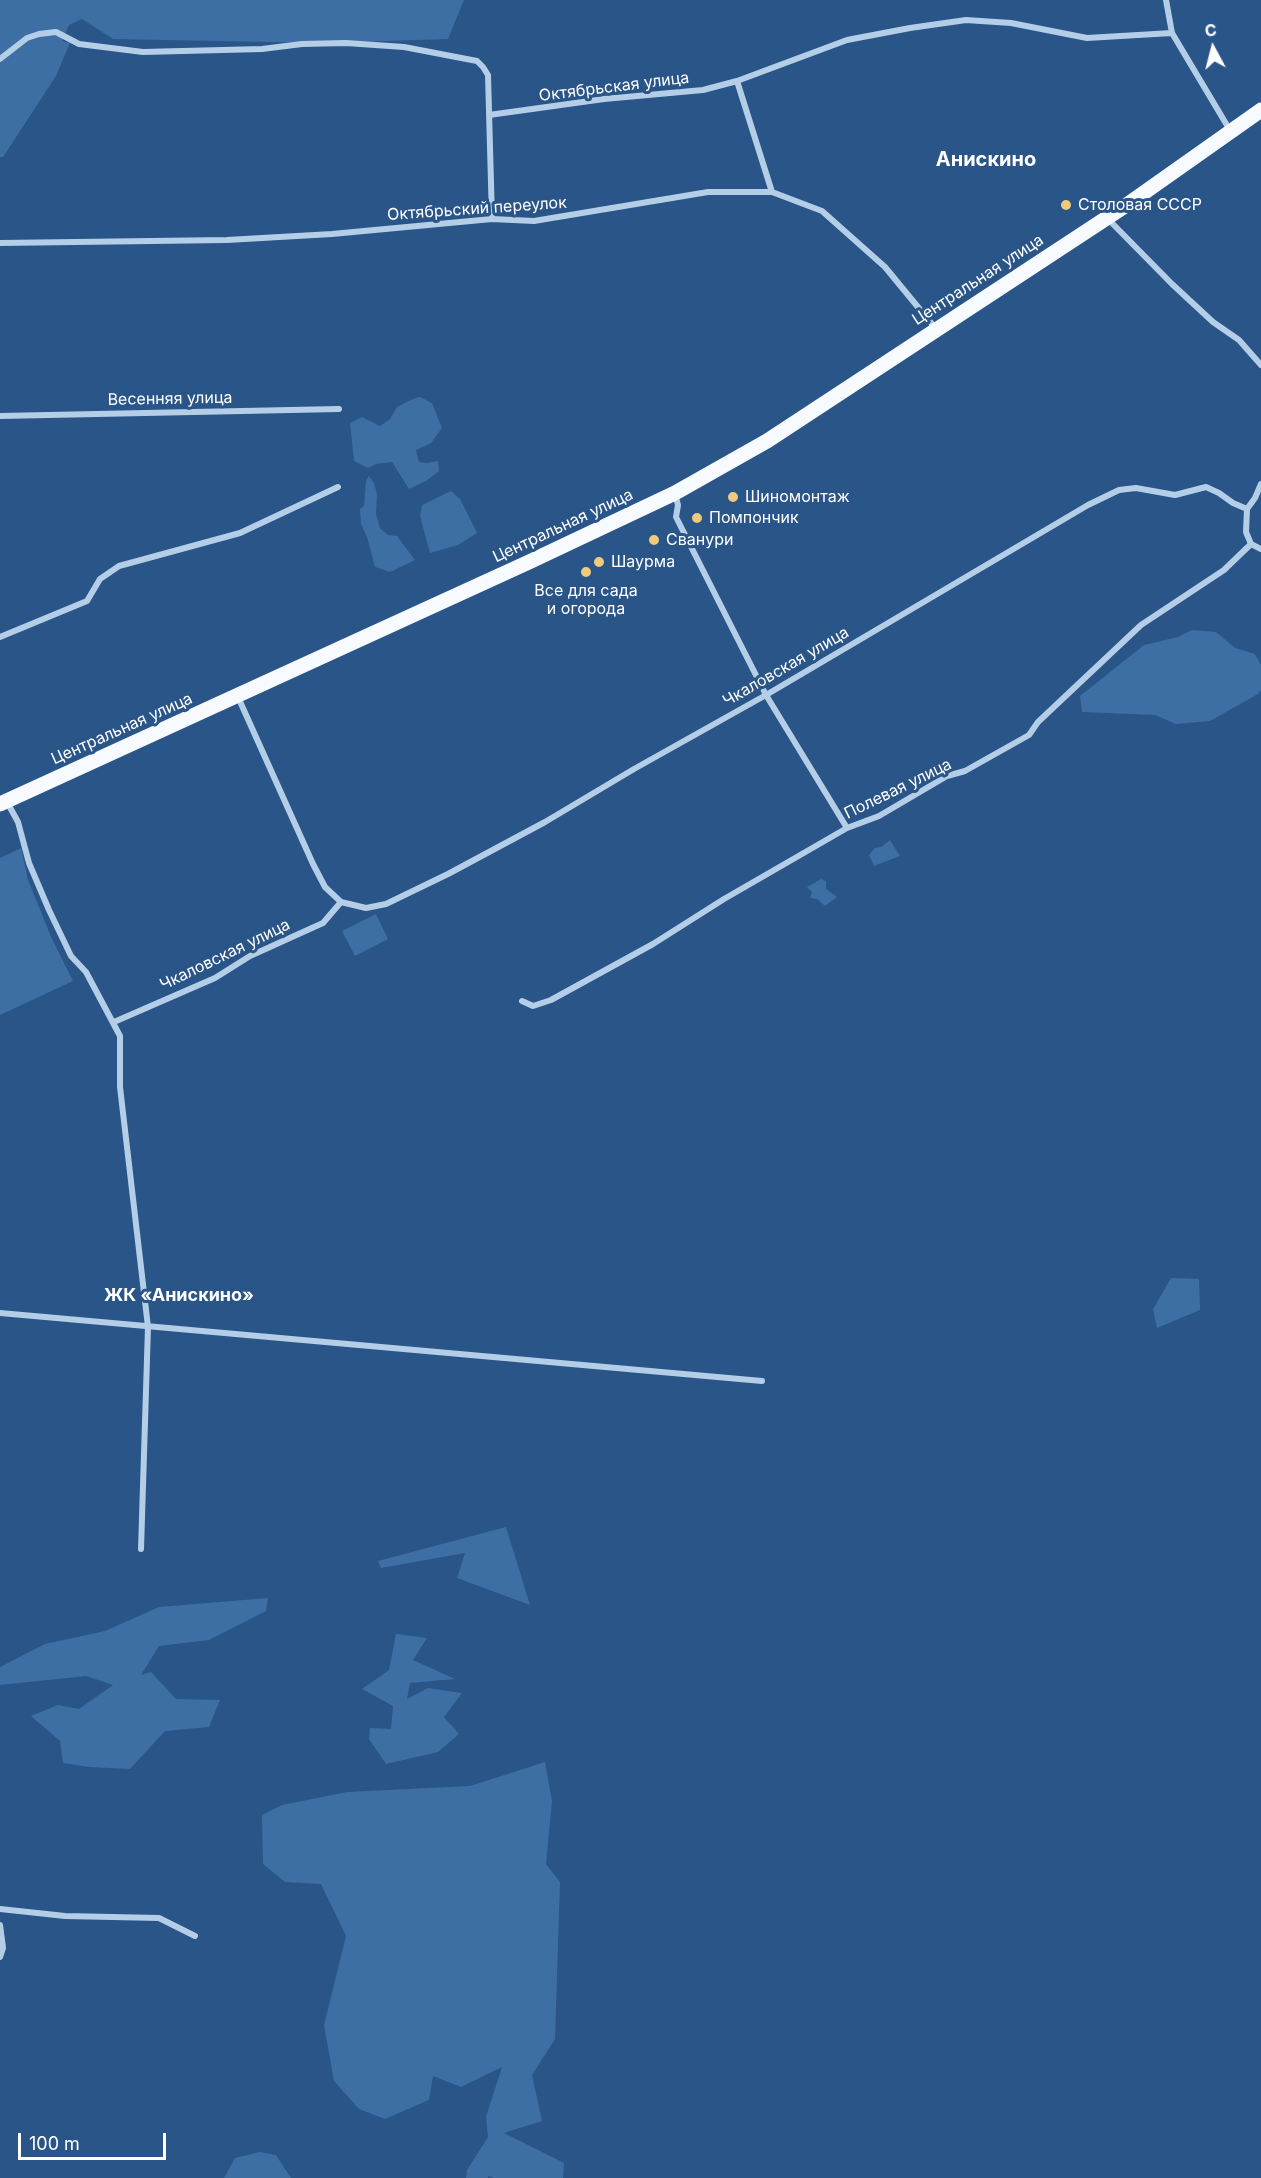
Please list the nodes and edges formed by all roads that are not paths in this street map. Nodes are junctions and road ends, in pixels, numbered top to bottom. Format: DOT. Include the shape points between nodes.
graph roads {
  1 [pos="1166,0"];
  2 [pos="1172,33"];
  3 [pos="0,59"];
  4 [pos="737,81"];
  5 [pos="1261,110"];
  6 [pos="489,115"];
  7 [pos="1232,132"];
  8 [pos="772,192"];
  9 [pos="1107,217"];
  10 [pos="492,219"];
  11 [pos="0,243"];
  12 [pos="936,330"];
  13 [pos="1261,365"];
  14 [pos="339,409"];
  15 [pos="0,416"];
  16 [pos="1261,484"];
  17 [pos="338,487"];
  18 [pos="675,493"];
  19 [pos="1247,509"];
  20 [pos="1251,544"];
  21 [pos="1261,549"];
  22 [pos="0,637"];
  23 [pos="766,695"];
  24 [pos="238,696"];
  25 [pos="3,802"];
  26 [pos="847,828"];
  27 [pos="340,902"];
  28 [pos="522,1001"];
  29 [pos="114,1022"];
  30 [pos="0,1313"];
  31 [pos="148,1327"];
  32 [pos="762,1381"];
  33 [pos="141,1549"];
  34 [pos="0,1909"];
  35 [pos="0,1925"];
  36 [pos="195,1936"];
  37 [pos="0,1958"];
  1 -- 2 [label="street"];
  2 -- 4 [label="street, Октябрьская улица" via="1087,38 1011,22 966,20 847,40"];
  2 -- 7 [label="street"];
  3 -- 6 [label="street" via="33,36 56,32 79,44 143,52 346,43 404,47 477,61 488,75"];
  4 -- 6 [label="street, Октябрьская улица" via="703,90"];
  4 -- 8 [label="street"];
  5 -- 7 [label="main road, Центральная улица"];
  6 -- 10 [label="street"];
  7 -- 9 [label="main road, Центральная улица"];
  8 -- 10 [label="street, Октябрьский переулок" via="708,192 534,221"];
  8 -- 12 [label="street, Октябрьский переулок" via="822,211 885,267"];
  9 -- 12 [label="main road, Центральная улица"];
  9 -- 13 [label="street" via="1172,284 1239,340"];
  10 -- 11 [label="street, Октябрьский переулок" via="227,240"];
  12 -- 18 [label="main road, Центральная улица" via="767,441"];
  14 -- 15 [label="street, Весенняя улица"];
  16 -- 19 [label="street"];
  17 -- 22 [label="street" via="240,533 119,566 100,579 87,601"];
  18 -- 23 [label="street" via="676,517"];
  18 -- 24 [label="main road, Центральная улица"];
  19 -- 20 [label="street" via="1246,532"];
  19 -- 23 [label="street, Чкаловская улица" via="1206,487 1175,495 1137,488 1119,490"];
  20 -- 21 [label="street"];
  20 -- 26 [label="street, Полевая улица" via="1224,570 1142,625 1038,722 1029,735 879,816"];
  23 -- 26 [label="street"];
  23 -- 27 [label="street, Чкаловская улица" via="438,879 386,904 366,908"];
  24 -- 25 [label="main road, Центральная улица"];
  24 -- 27 [label="street" via="313,864 325,887"];
  25 -- 29 [label="street" via="18,822 28,863 71,956 86,972"];
  26 -- 28 [label="street, Полевая улица" via="551,1000 532,1006"];
  27 -- 29 [label="street, Чкаловская улица" via="324,923 250,956 215,978"];
  29 -- 31 [label="street" via="120,1036 120,1087"];
  30 -- 31 [label="street"];
  31 -- 32 [label="street"];
  31 -- 33 [label="street"];
  34 -- 36 [label="street" via="65,1916 159,1918"];
  35 -- 37 [label="street"];
}
